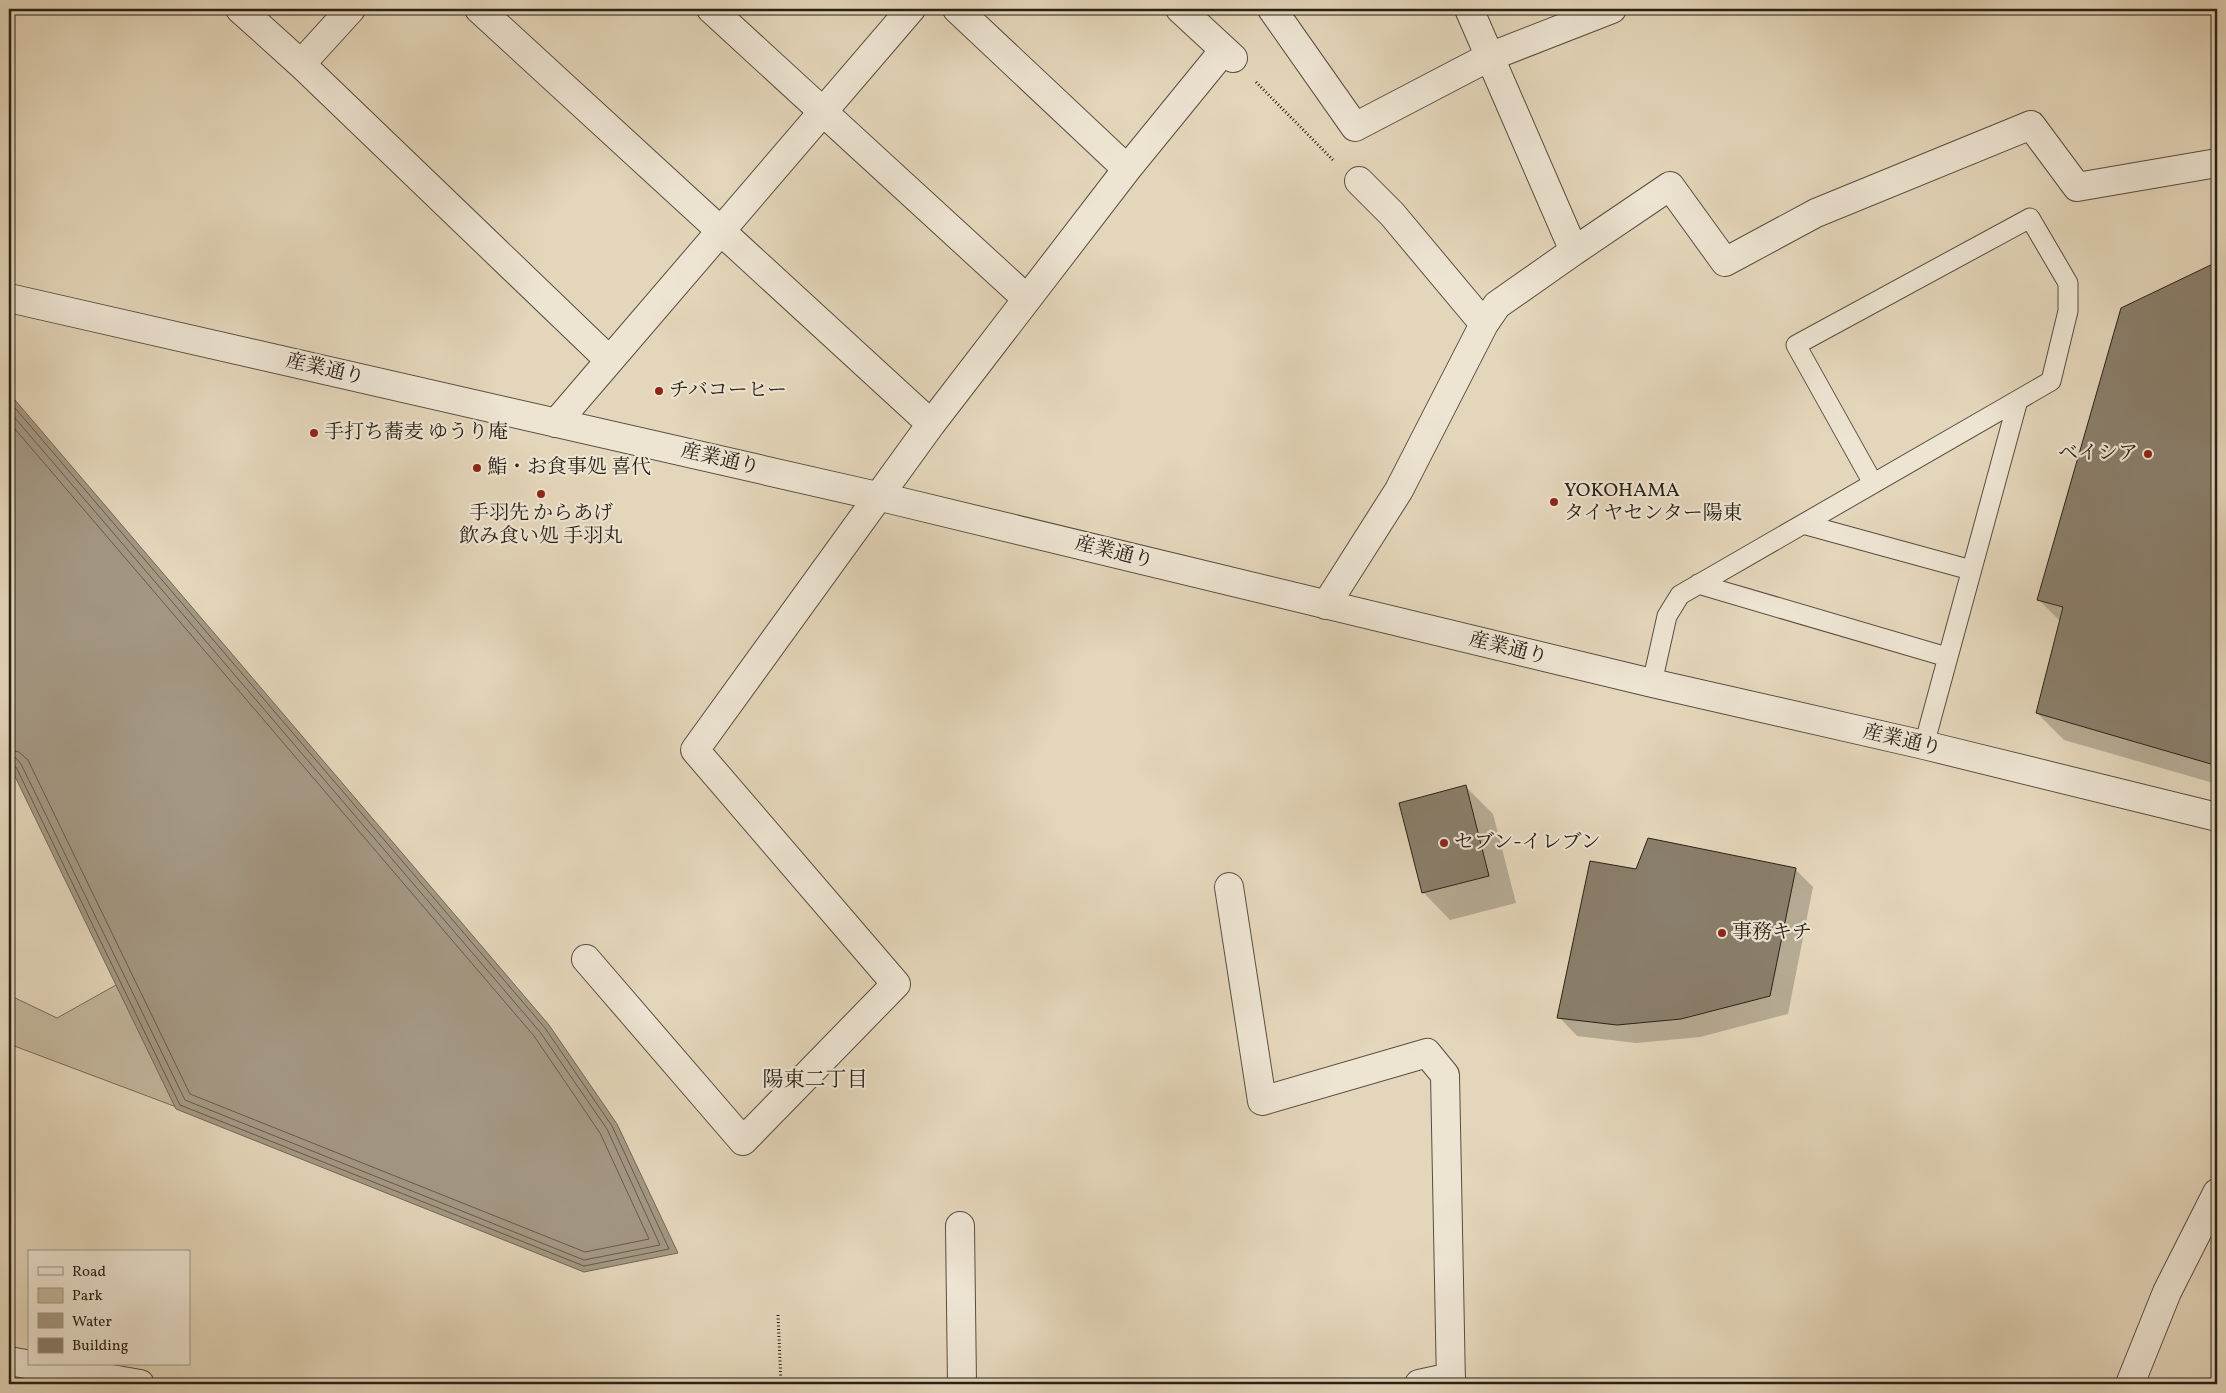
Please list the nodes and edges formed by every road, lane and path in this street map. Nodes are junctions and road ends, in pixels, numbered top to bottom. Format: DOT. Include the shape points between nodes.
graph roads {
  1 [pos="240,9"];
  2 [pos="351,9"];
  3 [pos="478,9"];
  4 [pos="711,9"];
  5 [pos="911,9"];
  6 [pos="957,9"];
  7 [pos="1180,9"];
  8 [pos="1272,9"];
  9 [pos="1469,9"];
  10 [pos="1612,9"];
  11 [pos="1228,54"];
  12 [pos="1489,57"];
  13 [pos="301,64"];
  14 [pos="822,112"];
  15 [pos="2217,163"];
  16 [pos="1127,169"];
  17 [pos="1359,181"];
  18 [pos="720,230"];
  19 [pos="1574,251"];
  20 [pos="9,298"];
  21 [pos="1027,299"];
  22 [pos="1484,324"];
  23 [pos="609,360"];
  24 [pos="2018,400"];
  25 [pos="556,423"];
  26 [pos="931,424"];
  27 [pos="1873,483"];
  28 [pos="877,496"];
  29 [pos="1803,524"];
  30 [pos="1971,570"];
  31 [pos="1698,584"];
  32 [pos="1326,605"];
  33 [pos="1947,657"];
  34 [pos="1652,684"];
  35 [pos="1924,745"];
  36 [pos="2217,817"];
  37 [pos="1229,887"];
  38 [pos="586,959"];
  39 [pos="2217,1193"];
  40 [pos="960,1226"];
  41 [pos="778,1315"];
  42 [pos="9,1361"];
  43 [pos="28,1364"];
  44 [pos="37,1366"];
  45 [pos="1451,1381"];
  46 [pos="140,1384"];
  47 [pos="781,1384"];
  48 [pos="962,1384"];
  49 [pos="1419,1384"];
  50 [pos="2130,1384"];
  1 -- 13 [label="street"];
  2 -- 13 [label="street"];
  3 -- 18 [label="street"];
  4 -- 14 [label="street"];
  5 -- 14 [label="street"];
  6 -- 16 [label="street"];
  7 -- 11 [label="street"];
  8 -- 12 [label="street" via="1355,127"];
  9 -- 12 [label="street"];
  10 -- 12 [label="street"];
  11 -- 16 [label="street"];
  11 -- 17 [label="path" via="1327,155"];
  12 -- 19 [label="street"];
  13 -- 23 [label="street"];
  14 -- 18 [label="street"];
  14 -- 21 [label="street"];
  15 -- 19 [label="street" via="2077,188 2031,125 1816,213 1725,262 1670,186"];
  16 -- 21 [label="street"];
  17 -- 22 [label="street" via="1392,214"];
  18 -- 23 [label="street"];
  18 -- 26 [label="street"];
  19 -- 22 [label="street" via="1498,305"];
  20 -- 25 [label="street, 産業通り"];
  21 -- 26 [label="street"];
  22 -- 32 [label="street" via="1399,490"];
  23 -- 25 [label="street"];
  24 -- 27 [label="lane"];
  24 -- 27 [label="lane" via="2051,381 2068,311 2068,283 2030,218 1796,345"];
  24 -- 30 [label="lane"];
  25 -- 28 [label="street, 産業通り"];
  26 -- 28 [label="street"];
  27 -- 29 [label="lane"];
  28 -- 32 [label="street, 産業通り"];
  28 -- 38 [label="street" via="695,750 896,984 743,1141"];
  29 -- 30 [label="lane"];
  29 -- 31 [label="lane"];
  30 -- 33 [label="lane"];
  31 -- 33 [label="lane"];
  31 -- 34 [label="lane" via="1680,595 1667,616"];
  32 -- 34 [label="street, 産業通り"];
  33 -- 35 [label="lane"];
  34 -- 35 [label="street, 産業通り"];
  35 -- 36 [label="street, 産業通り"];
  37 -- 45 [label="street" via="1262,1101 1427,1053 1445,1076"];
  39 -- 50 [label="street" via="2167,1292"];
  40 -- 48 [label="street"];
  41 -- 47 [label="path"];
  42 -- 43 [label="street"];
  44 -- 46 [label="street"];
  45 -- 49 [label="street"];
}
